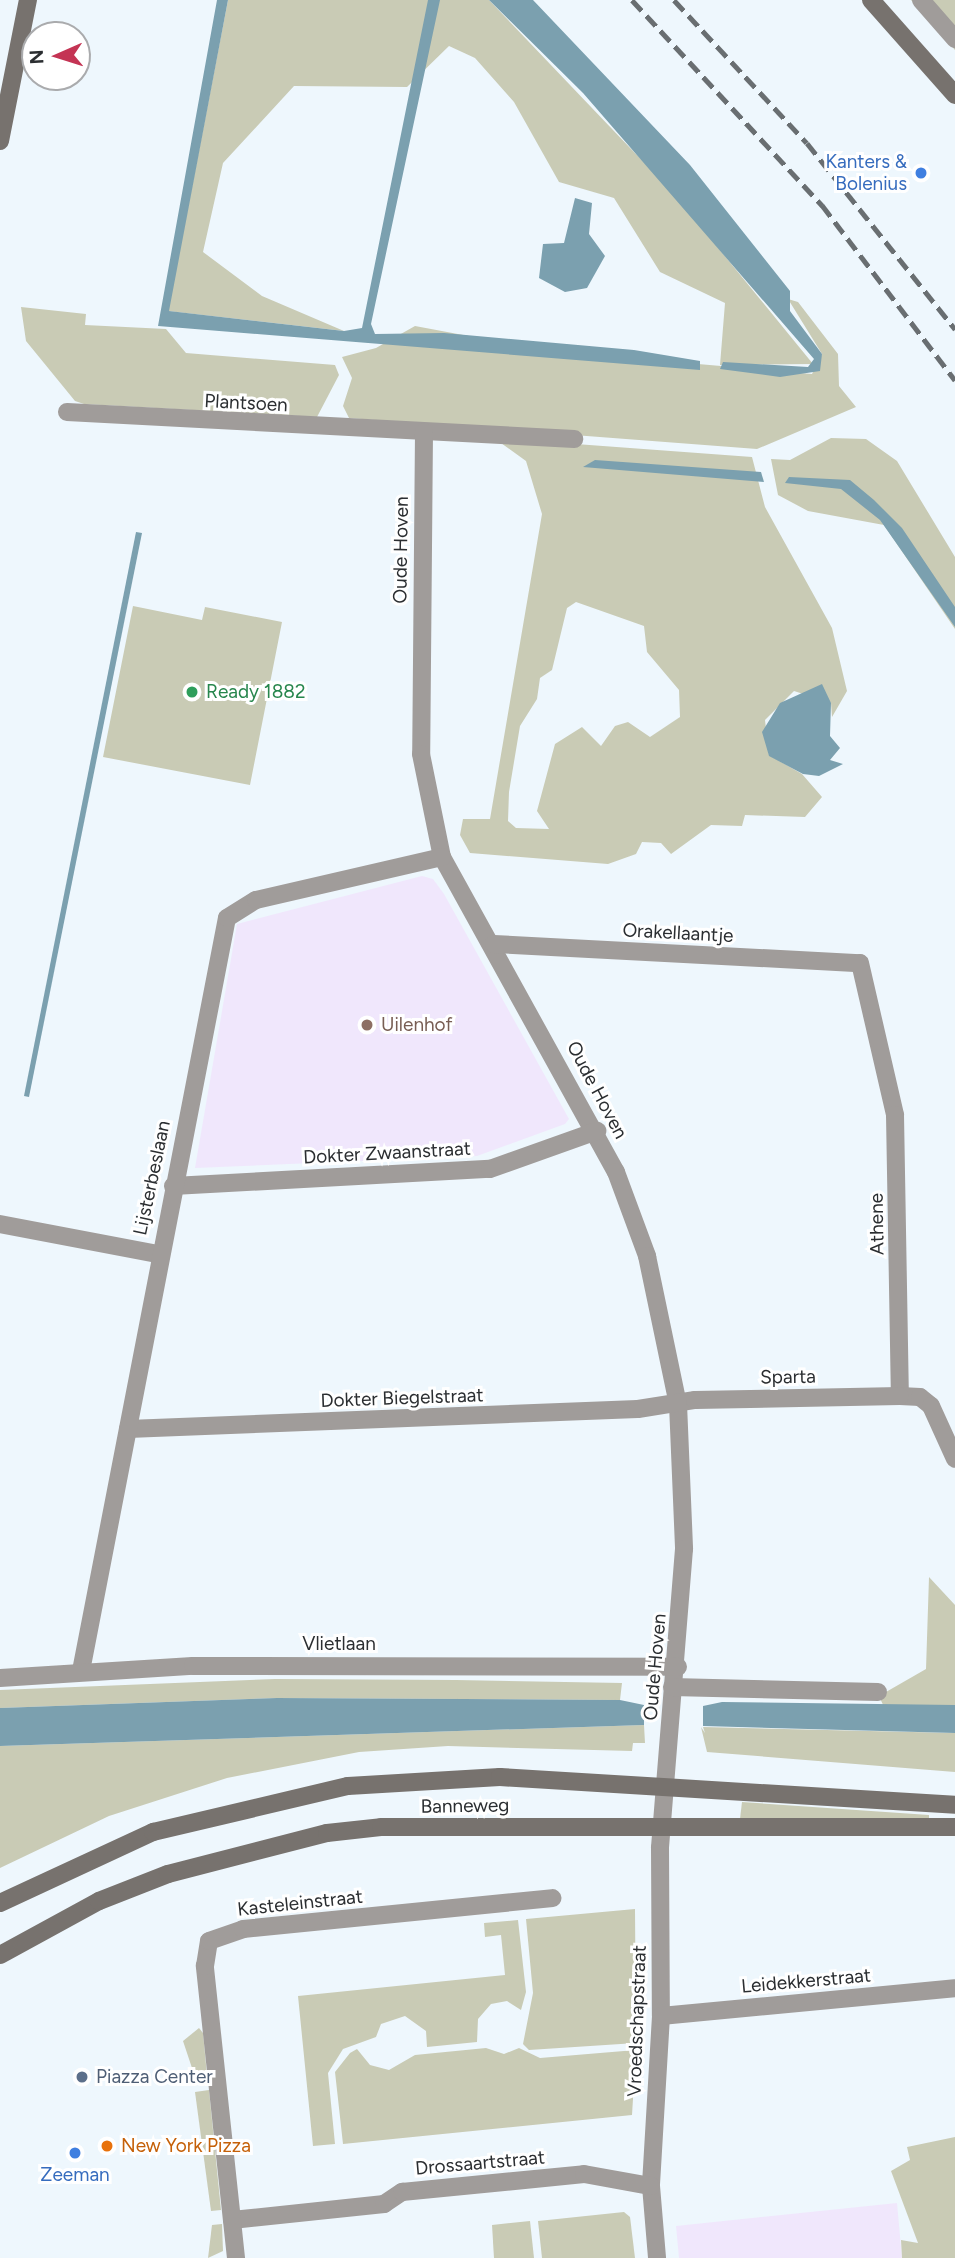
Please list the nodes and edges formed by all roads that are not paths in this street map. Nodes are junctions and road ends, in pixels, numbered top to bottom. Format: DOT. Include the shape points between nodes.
graph roads {
  1 [pos="28,0"];
  2 [pos="871,0"];
  3 [pos="921,0"];
  4 [pos="955,39"];
  5 [pos="955,94"];
  6 [pos="0,141"];
  7 [pos="67,412"];
  8 [pos="424,432"];
  9 [pos="574,439"];
  10 [pos="442,857"];
  11 [pos="494,944"];
  12 [pos="860,963"];
  13 [pos="597,1131"];
  14 [pos="173,1186"];
  15 [pos="0,1224"];
  16 [pos="158,1254"];
  17 [pos="900,1396"];
  18 [pos="678,1404"];
  19 [pos="128,1429"];
  20 [pos="955,1459"];
  21 [pos="678,1667"];
  22 [pos="81,1671"];
  23 [pos="0,1678"];
  24 [pos="672,1687"];
  25 [pos="878,1692"];
  26 [pos="666,1786"];
  27 [pos="955,1805"];
  28 [pos="663,1825"];
  29 [pos="955,1827"];
  30 [pos="552,1898"];
  31 [pos="0,1903"];
  32 [pos="0,1955"];
  33 [pos="955,1988"];
  34 [pos="661,2016"];
  35 [pos="651,2186"];
  36 [pos="232,2220"];
  37 [pos="236,2258"];
  38 [pos="657,2258"];
  1 -- 6 [label="main road"];
  2 -- 5 [label="main road"];
  3 -- 4 [label="street"];
  7 -- 8 [label="street, Plantsoen"];
  8 -- 9 [label="street, Plantsoen"];
  8 -- 10 [label="street, Oude Hoven" via="421,754"];
  10 -- 11 [label="street, Oude Hoven"];
  10 -- 14 [label="street, Lijsterbeslaan" via="244,904 227,918"];
  11 -- 12 [label="street, Orakellaantje"];
  11 -- 13 [label="street, Oude Hoven"];
  12 -- 17 [label="street, Athene" via="896,1126"];
  13 -- 14 [label="street, Dokter Zwaanstraat" via="490,1169"];
  13 -- 18 [label="street, Oude Hoven" via="647,1256"];
  14 -- 16 [label="street, Lijsterbeslaan"];
  15 -- 16 [label="street"];
  16 -- 19 [label="street, Lijsterbeslaan"];
  17 -- 18 [label="street, Sparta"];
  17 -- 20 [label="street" via="920,1397 931,1406"];
  18 -- 19 [label="street, Dokter Biegelstraat"];
  18 -- 21 [label="street, Oude Hoven" via="685,1503"];
  19 -- 22 [label="street, Lijsterbeslaan"];
  21 -- 22 [label="street, Vlietlaan"];
  21 -- 24 [label="street, Oude Hoven"];
  22 -- 23 [label="street, Vlietlaan"];
  24 -- 25 [label="street"];
  24 -- 26 [label="street, Oude Hoven"];
  26 -- 27 [label="main road, Banneweg"];
  26 -- 28 [label="street, Vroedschapstraat"];
  26 -- 31 [label="main road, Banneweg" via="500,1777 348,1786 153,1832"];
  28 -- 29 [label="main road, Banneweg"];
  28 -- 32 [label="main road, Banneweg" via="381,1827 327,1833 168,1874 100,1901"];
  28 -- 34 [label="street, Vroedschapstraat"];
  30 -- 36 [label="street, Kasteleinstraat" via="243,1929 209,1941 205,1966"];
  33 -- 34 [label="street, Leidekkerstraat"];
  34 -- 35 [label="street, Vroedschapstraat"];
  35 -- 36 [label="street, Drossaartstraat" via="584,2174 402,2192 384,2204"];
  35 -- 38 [label="street, Vroedschapstraat"];
  36 -- 37 [label="street"];
}
